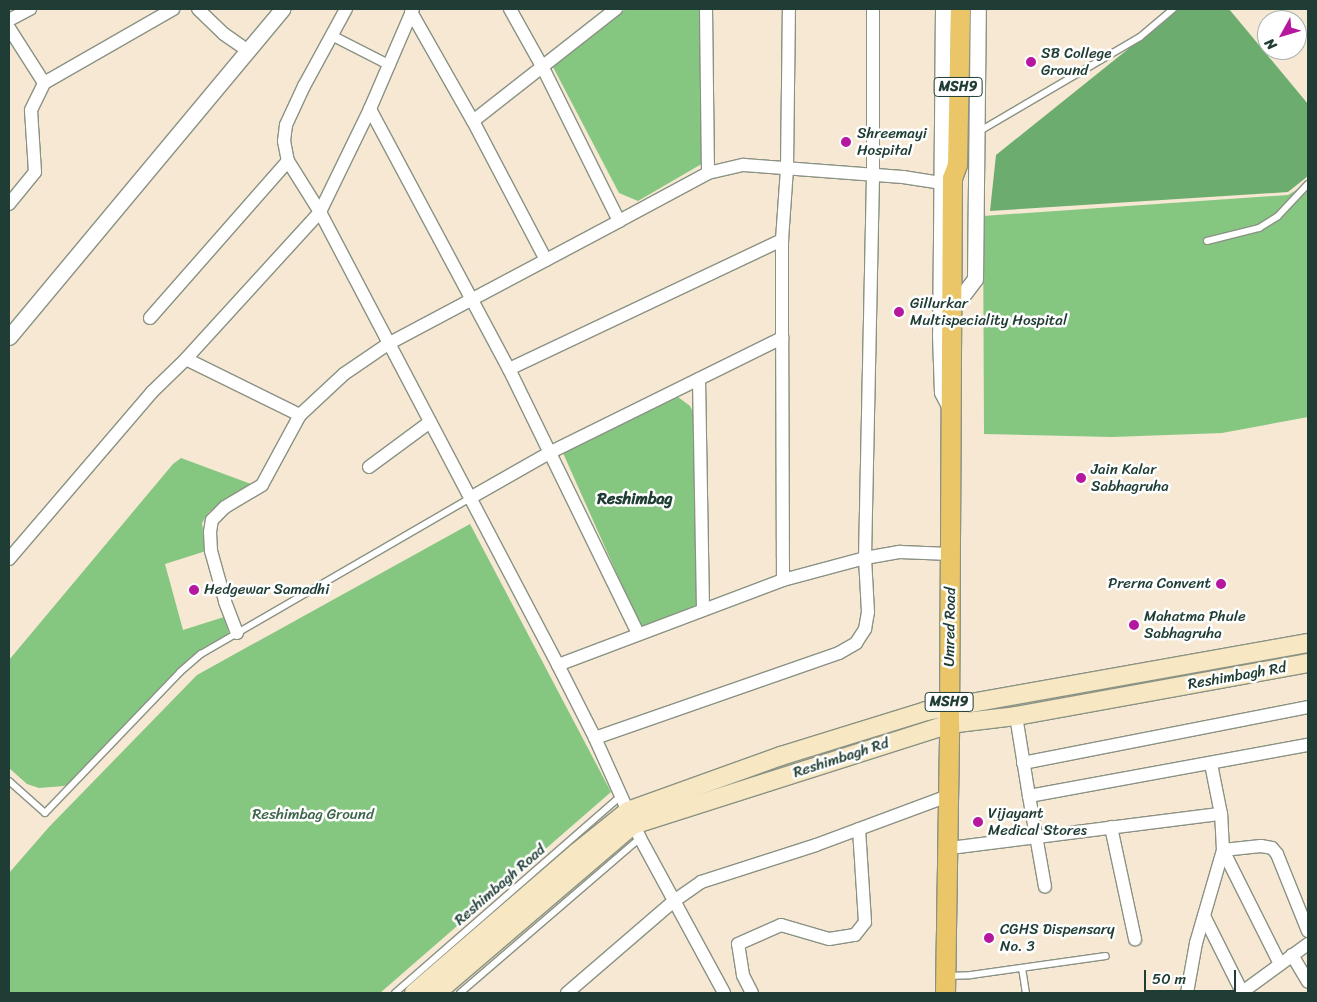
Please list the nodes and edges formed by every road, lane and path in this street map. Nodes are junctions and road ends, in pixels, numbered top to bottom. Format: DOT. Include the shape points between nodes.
graph roads {
  1 [pos="30,9"];
  2 [pos="174,9"];
  3 [pos="198,9"];
  4 [pos="282,9"];
  5 [pos="346,9"];
  6 [pos="510,9"];
  7 [pos="616,9"];
  8 [pos="706,9"];
  9 [pos="788,9"];
  10 [pos="873,9"];
  11 [pos="943,9"];
  12 [pos="960,9"];
  13 [pos="978,9"];
  14 [pos="1173,9"];
  15 [pos="412,11"];
  16 [pos="9,20"];
  17 [pos="9,28"];
  18 [pos="331,35"];
  19 [pos="248,51"];
  20 [pos="390,65"];
  21 [pos="543,68"];
  22 [pos="44,83"];
  23 [pos="370,109"];
  24 [pos="473,121"];
  25 [pos="976,133"];
  26 [pos="288,162"];
  27 [pos="957,164"];
  28 [pos="787,168"];
  29 [pos="708,173"];
  30 [pos="873,175"];
  31 [pos="941,183"];
  32 [pos="1308,184"];
  33 [pos="9,204"];
  34 [pos="320,212"];
  35 [pos="619,221"];
  36 [pos="782,240"];
  37 [pos="1207,241"];
  38 [pos="546,260"];
  39 [pos="962,296"];
  40 [pos="472,297"];
  41 [pos="150,318"];
  42 [pos="9,337"];
  43 [pos="782,338"];
  44 [pos="388,344"];
  45 [pos="186,359"];
  46 [pos="509,369"];
  47 [pos="699,378"];
  48 [pos="951,410"];
  49 [pos="300,415"];
  50 [pos="430,422"];
  51 [pos="551,452"];
  52 [pos="369,467"];
  53 [pos="956,477"];
  54 [pos="470,498"];
  55 [pos="950,554"];
  56 [pos="865,558"];
  57 [pos="9,559"];
  58 [pos="783,580"];
  59 [pos="702,610"];
  60 [pos="237,633"];
  61 [pos="638,634"];
  62 [pos="1308,642"];
  63 [pos="1308,663"];
  64 [pos="558,665"];
  65 [pos="1308,707"];
  66 [pos="955,714"];
  67 [pos="1016,716"];
  68 [pos="595,738"];
  69 [pos="1308,745"];
  70 [pos="1023,763"];
  71 [pos="1211,764"];
  72 [pos="9,781"];
  73 [pos="953,795"];
  74 [pos="1029,796"];
  75 [pos="1221,814"];
  76 [pos="630,818"];
  77 [pos="1111,827"];
  78 [pos="859,829"];
  79 [pos="1036,837"];
  80 [pos="958,847"];
  81 [pos="1223,850"];
  82 [pos="1045,888"];
  83 [pos="674,901"];
  84 [pos="1204,916"];
  85 [pos="1308,931"];
  86 [pos="1135,939"];
  87 [pos="1308,944"];
  88 [pos="1106,956"];
  89 [pos="1292,956"];
  90 [pos="1280,964"];
  91 [pos="1022,968"];
  92 [pos="1308,982"];
  93 [pos="950,984"];
  94 [pos="1257,988"];
  95 [pos="396,993"];
  96 [pos="414,993"];
  97 [pos="436,993"];
  98 [pos="460,993"];
  99 [pos="567,993"];
  100 [pos="724,993"];
  101 [pos="752,993"];
  102 [pos="1026,993"];
  103 [pos="1187,993"];
  104 [pos="1242,993"];
  1 -- 16 [label="street"];
  2 -- 22 [label="street"];
  3 -- 19 [label="street"];
  4 -- 19 [label="street"];
  5 -- 18 [label="street"];
  6 -- 21 [label="street"];
  7 -- 21 [label="street"];
  8 -- 29 [label="street"];
  9 -- 28 [label="street"];
  10 -- 30 [label="street"];
  11 -- 31 [label="street"];
  12 -- 27 [label="main road, MSH9"];
  13 -- 25 [label="street"];
  14 -- 25 [label="lane" via="1140,37"];
  15 -- 20 [label="street"];
  15 -- 24 [label="street"];
  17 -- 22 [label="street"];
  18 -- 20 [label="street"];
  18 -- 26 [label="street" via="286,125 284,141"];
  19 -- 42 [label="street"];
  20 -- 23 [label="street"];
  21 -- 24 [label="street"];
  21 -- 35 [label="street"];
  22 -- 33 [label="street" via="31,110 36,172"];
  23 -- 34 [label="street"];
  23 -- 40 [label="street"];
  24 -- 38 [label="street"];
  25 -- 39 [label="street" via="976,279"];
  26 -- 34 [label="street"];
  26 -- 41 [label="street"];
  27 -- 39 [label="main road" via="963,179"];
  27 -- 48 [label="main road, Umred Road" via="952,178"];
  28 -- 29 [label="street" via="744,164"];
  28 -- 30 [label="street"];
  28 -- 36 [label="street"];
  29 -- 35 [label="street"];
  30 -- 31 [label="street"];
  30 -- 56 [label="street"];
  31 -- 48 [label="street" via="942,392"];
  32 -- 37 [label="lane" via="1278,216 1259,228"];
  34 -- 44 [label="street"];
  34 -- 45 [label="street"];
  35 -- 38 [label="street"];
  36 -- 43 [label="street"];
  36 -- 46 [label="street"];
  38 -- 40 [label="street"];
  39 -- 53 [label="main road"];
  40 -- 44 [label="street"];
  40 -- 46 [label="street"];
  43 -- 47 [label="street"];
  43 -- 58 [label="street"];
  44 -- 49 [label="street" via="344,374"];
  44 -- 50 [label="street"];
  45 -- 49 [label="street"];
  45 -- 57 [label="street" via="152,392"];
  46 -- 51 [label="street"];
  47 -- 51 [label="street"];
  47 -- 59 [label="street"];
  48 -- 53 [label="main road, Umred Road / MSH9"];
  49 -- 60 [label="street" via="262,485 225,507 212,520 211,551"];
  50 -- 52 [label="street"];
  50 -- 54 [label="street"];
  51 -- 54 [label="street"];
  51 -- 61 [label="street"];
  53 -- 55 [label="main road, Umred Road / MSH9"];
  53 -- 66 [label="main road"];
  54 -- 60 [label="lane"];
  54 -- 64 [label="street"];
  55 -- 56 [label="street" via="900,552"];
  55 -- 66 [label="main road, Umred Road / MSH9"];
  56 -- 58 [label="street"];
  56 -- 68 [label="street" via="868,612 865,629 856,643 839,653"];
  58 -- 59 [label="street"];
  59 -- 61 [label="street"];
  60 -- 72 [label="lane" via="201,654 180,672 45,813"];
  61 -- 64 [label="street"];
  62 -- 66 [label="main road"];
  63 -- 67 [label="main road, Reshimbagh Rd"];
  64 -- 68 [label="street"];
  65 -- 70 [label="street"];
  66 -- 67 [label="main road, Reshimbagh Rd"];
  66 -- 73 [label="main road"];
  66 -- 76 [label="main road, Reshimbagh Rd"];
  67 -- 70 [label="street"];
  68 -- 76 [label="street"];
  69 -- 71 [label="street"];
  70 -- 74 [label="street"];
  71 -- 74 [label="street"];
  71 -- 75 [label="street"];
  73 -- 78 [label="street"];
  73 -- 80 [label="main road"];
  73 -- 93 [label="main road"];
  74 -- 79 [label="street"];
  75 -- 77 [label="street"];
  75 -- 81 [label="street"];
  76 -- 83 [label="street"];
  76 -- 95 [label="lane, Reshimbagh Road"];
  76 -- 96 [label="main road"];
  76 -- 97 [label="main road, Reshimbagh Rd"];
  76 -- 98 [label="lane"];
  77 -- 79 [label="street"];
  77 -- 86 [label="street"];
  78 -- 83 [label="street" via="702,882"];
  78 -- 101 [label="street" via="865,922 855,935 829,939 781,925 738,944 743,975"];
  79 -- 80 [label="street"];
  79 -- 82 [label="street"];
  80 -- 93 [label="main road" via="959,913"];
  81 -- 84 [label="street"];
  81 -- 85 [label="street" via="1272,848"];
  81 -- 90 [label="street"];
  83 -- 99 [label="street"];
  83 -- 100 [label="street"];
  84 -- 103 [label="street"];
  84 -- 104 [label="street"];
  87 -- 89 [label="street"];
  88 -- 91 [label="lane"];
  89 -- 90 [label="street"];
  89 -- 92 [label="street"];
  90 -- 94 [label="street"];
  91 -- 93 [label="lane"];
  91 -- 102 [label="lane"];
  94 -- 104 [label="street"];
}
